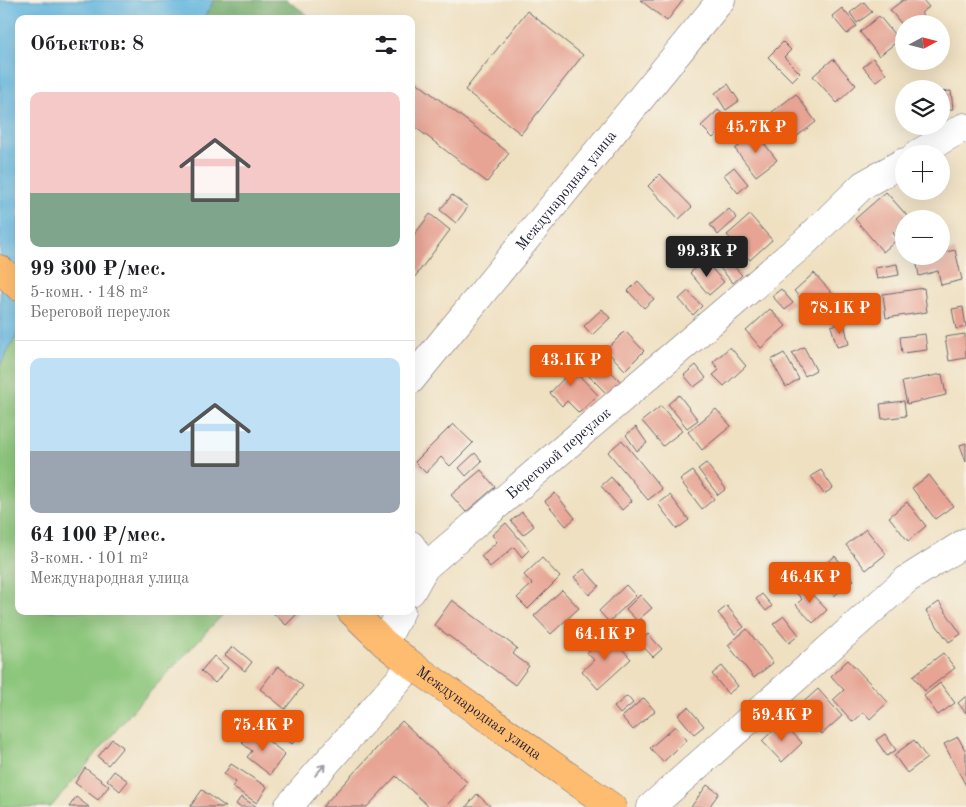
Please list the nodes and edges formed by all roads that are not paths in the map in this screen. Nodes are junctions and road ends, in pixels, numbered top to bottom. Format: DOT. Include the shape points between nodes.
graph roads {
  1 [pos="721,0"];
  2 [pos="965,132"];
  3 [pos="937,145"];
  4 [pos="895,167"];
  5 [pos="0,269"];
  6 [pos="15,283"];
  7 [pos="415,375"];
  8 [pos="966,542"];
  9 [pos="418,556"];
  10 [pos="415,571"];
  11 [pos="354,615"];
  12 [pos="399,615"];
  13 [pos="384,644"];
  14 [pos="412,665"];
  15 [pos="288,807"];
  16 [pos="612,807"];
  17 [pos="651,807"];
  1 -- 7 [label="street, Международная улица"];
  2 -- 3 [label="street"];
  4 -- 9 [label="street, Береговой переулок" via="863,185 804,242"];
  5 -- 6 [label="main road"];
  8 -- 17 [label="street" via="906,580"];
  9 -- 10 [label="street, Береговой переулок"];
  11 -- 13 [label="main road, Международная улица"];
  12 -- 13 [label="street"];
  13 -- 14 [label="main road, Международная улица"];
  15 -- 14 [label="street, one-way"];
  14 -- 16 [label="main road, Международная улица"];
}
